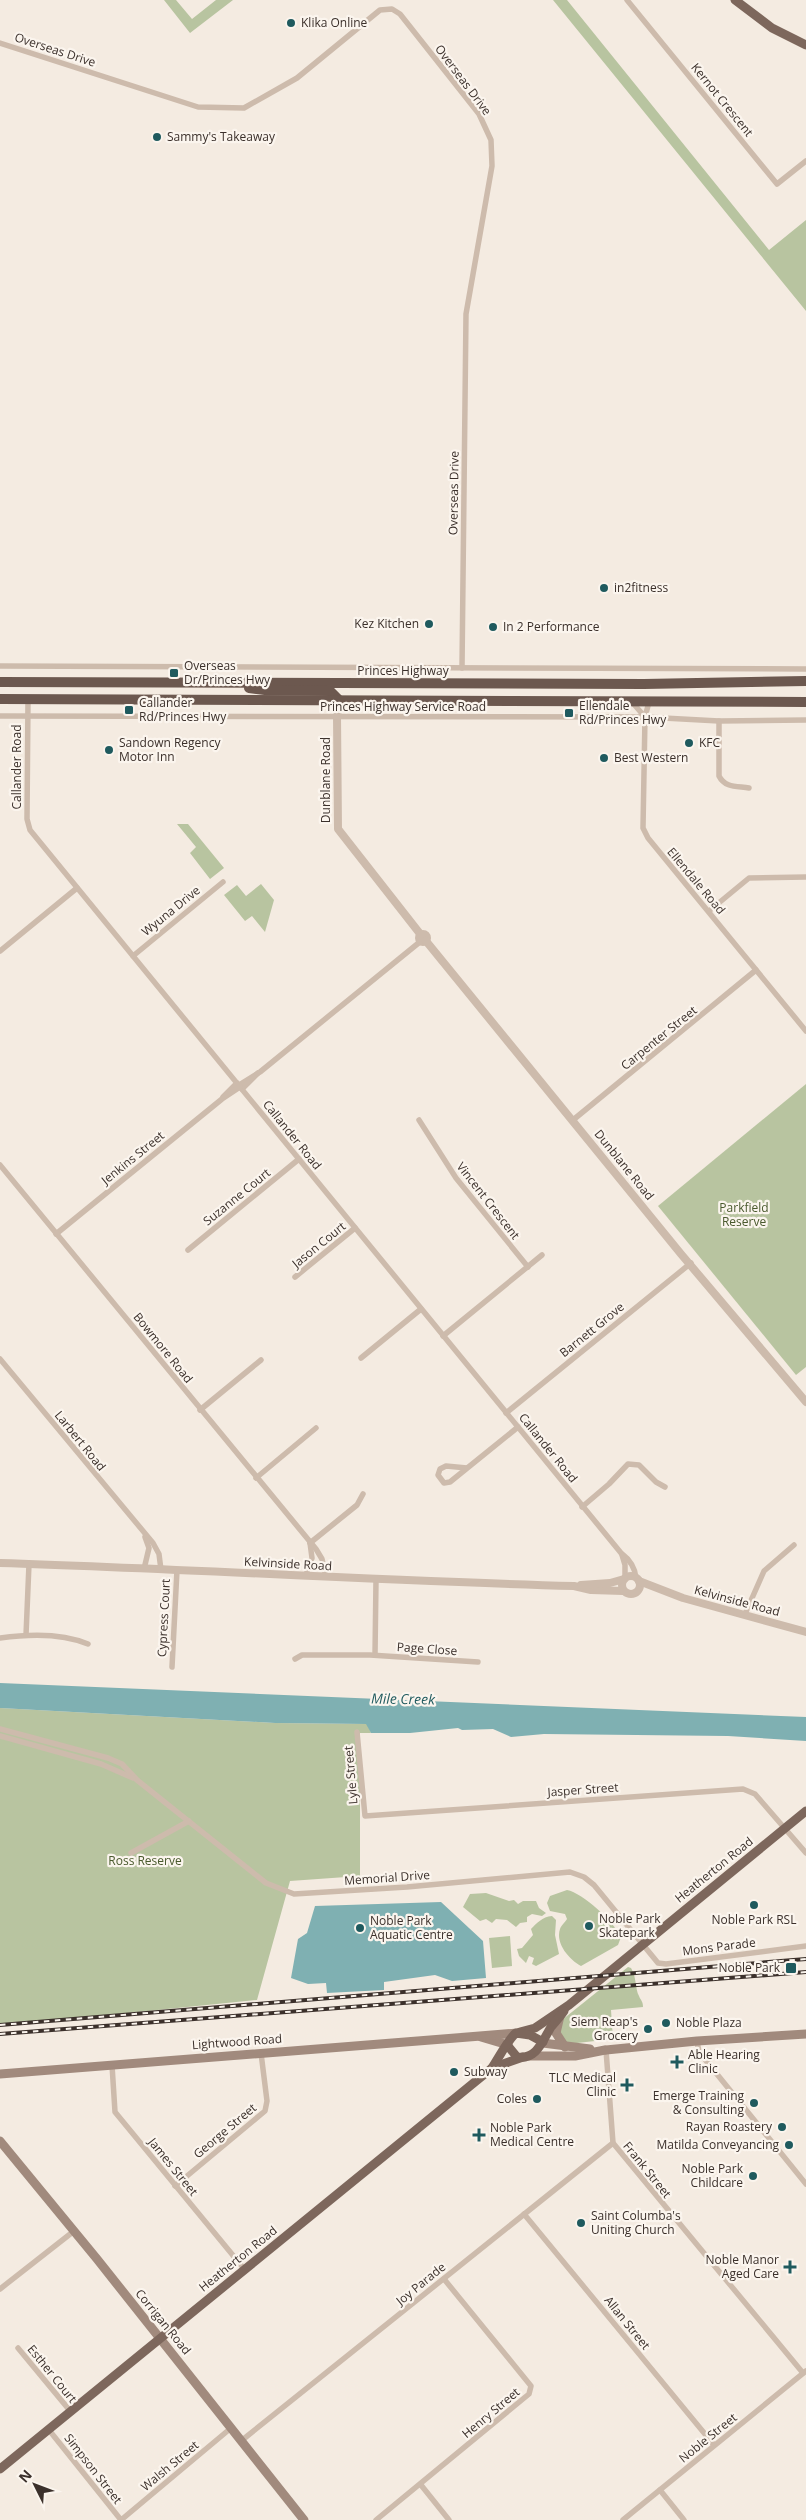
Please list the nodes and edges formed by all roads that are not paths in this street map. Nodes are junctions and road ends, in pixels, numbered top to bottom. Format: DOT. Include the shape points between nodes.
graph roads {
  1 [pos="627,0"];
  2 [pos="735,0"];
  3 [pos="0,43"];
  4 [pos="806,45"];
  5 [pos="806,161"];
  6 [pos="0,666"];
  7 [pos="462,668"];
  8 [pos="806,669"];
  9 [pos="806,681"];
  10 [pos="0,682"];
  11 [pos="226,683"];
  12 [pos="644,684"];
  13 [pos="0,699"];
  14 [pos="28,700"];
  15 [pos="322,701"];
  16 [pos="340,701"];
  17 [pos="632,702"];
  18 [pos="649,702"];
  19 [pos="806,702"];
  20 [pos="0,716"];
  21 [pos="337,716"];
  22 [pos="28,717"];
  23 [pos="645,717"];
  24 [pos="806,720"];
  25 [pos="719,721"];
  26 [pos="749,788"];
  27 [pos="806,877"];
  28 [pos="223,882"];
  29 [pos="77,888"];
  30 [pos="709,911"];
  31 [pos="422,939"];
  32 [pos="0,951"];
  33 [pos="133,956"];
  34 [pos="756,970"];
  35 [pos="806,1031"];
  36 [pos="239,1086"];
  37 [pos="419,1120"];
  38 [pos="573,1120"];
  39 [pos="299,1159"];
  40 [pos="0,1166"];
  41 [pos="355,1228"];
  42 [pos="56,1234"];
  43 [pos="188,1250"];
  44 [pos="542,1255"];
  45 [pos="691,1263"];
  46 [pos="528,1267"];
  47 [pos="295,1277"];
  48 [pos="421,1309"];
  49 [pos="443,1336"];
  50 [pos="361,1358"];
  51 [pos="0,1359"];
  52 [pos="261,1360"];
  53 [pos="806,1402"];
  54 [pos="200,1410"];
  55 [pos="506,1413"];
  56 [pos="518,1427"];
  57 [pos="316,1428"];
  58 [pos="467,1468"];
  59 [pos="256,1478"];
  60 [pos="665,1487"];
  61 [pos="363,1494"];
  62 [pos="582,1506"];
  63 [pos="144,1536"];
  64 [pos="310,1543"];
  65 [pos="794,1545"];
  66 [pos="621,1553"];
  67 [pos="0,1563"];
  68 [pos="28,1564"];
  69 [pos="144,1569"];
  70 [pos="161,1570"];
  71 [pos="177,1570"];
  72 [pos="306,1575"];
  73 [pos="326,1577"];
  74 [pos="625,1578"];
  75 [pos="637,1579"];
  76 [pos="376,1580"];
  77 [pos="574,1586"];
  78 [pos="624,1591"];
  79 [pos="663,1591"];
  80 [pos="637,1592"];
  81 [pos="745,1614"];
  82 [pos="806,1632"];
  83 [pos="26,1635"];
  84 [pos="0,1638"];
  85 [pos="88,1644"];
  86 [pos="375,1655"];
  87 [pos="295,1659"];
  88 [pos="478,1662"];
  89 [pos="172,1667"];
  90 [pos="0,1729"];
  91 [pos="357,1732"];
  92 [pos="0,1736"];
  93 [pos="137,1780"];
  94 [pos="806,1811"];
  95 [pos="365,1816"];
  96 [pos="189,1821"];
  97 [pos="784,1829"];
  98 [pos="131,1853"];
  99 [pos="806,1854"];
  100 [pos="643,1945"];
  101 [pos="806,1946"];
  102 [pos="569,2005"];
  103 [pos="560,2016"];
  104 [pos="519,2033"];
  105 [pos="806,2034"];
  106 [pos="476,2036"];
  107 [pos="697,2041"];
  108 [pos="543,2042"];
  109 [pos="508,2046"];
  110 [pos="566,2048"];
  111 [pos="606,2050"];
  112 [pos="260,2053"];
  113 [pos="525,2057"];
  114 [pos="112,2065"];
  115 [pos="492,2068"];
  116 [pos="0,2074"];
  117 [pos="0,2141"];
  118 [pos="613,2143"];
  119 [pos="806,2184"];
  120 [pos="175,2186"];
  121 [pos="524,2214"];
  122 [pos="74,2231"];
  123 [pos="245,2270"];
  124 [pos="444,2279"];
  125 [pos="0,2290"];
  126 [pos="160,2339"];
  127 [pos="18,2348"];
  128 [pos="804,2372"];
  129 [pos="71,2412"];
  130 [pos="231,2428"];
  131 [pos="49,2430"];
  132 [pos="241,2441"];
  133 [pos="714,2445"];
  134 [pos="0,2469"];
  135 [pos="421,2485"];
  136 [pos="660,2490"];
  137 [pos="121,2520"];
  138 [pos="304,2520"];
  139 [pos="376,2520"];
  140 [pos="448,2520"];
  141 [pos="623,2520"];
  142 [pos="684,2520"];
  1 -- 5 [label="street, Kernot Crescent" via="777,184"];
  2 -- 4 [label="main road" via="772,28"];
  3 -- 7 [label="street, Overseas Drive" via="198,107 244,108 297,78 380,10 392,9 400,14 479,114 491,140 492,166 466,314"];
  6 -- 7 [label="street"];
  7 -- 8 [label="street"];
  9 -- 12 [label="highway, Princes Highway"];
  10 -- 11 [label="highway, Princes Highway"];
  11 -- 12 [label="highway, Princes Highway"];
  11 -- 16 [label="highway" via="264,690 330,691"];
  12 -- 18 [label="highway"];
  13 -- 14 [label="highway"];
  14 -- 15 [label="highway"];
  14 -- 22 [label="street, Callander Road"];
  15 -- 16 [label="highway"];
  15 -- 21 [label="street"];
  16 -- 17 [label="highway"];
  16 -- 21 [label="street, Dunblane Road"];
  17 -- 18 [label="highway"];
  17 -- 23 [label="street"];
  18 -- 19 [label="highway"];
  18 -- 23 [label="street, Ellendale Road"];
  20 -- 22 [label="street, Princes Highway Service Road"];
  21 -- 22 [label="street, Princes Highway Service Road"];
  21 -- 23 [label="street, Princes Highway Service Road"];
  21 -- 31 [label="street, Dunblane Road" via="338,829"];
  22 -- 29 [label="street, Callander Road" via="28,825"];
  23 -- 25 [label="street, Princes Highway Service Road"];
  23 -- 30 [label="street, Ellendale Road" via="643,828"];
  24 -- 25 [label="street, Princes Highway Service Road"];
  25 -- 26 [label="street" via="719,776 729,786"];
  27 -- 30 [label="street" via="749,878"];
  28 -- 33 [label="street, Wyuna Drive"];
  29 -- 32 [label="street"];
  29 -- 33 [label="street, Callander Road"];
  30 -- 34 [label="street, Ellendale Road"];
  31 -- 36 [label="street, Jenkins Street"];
  31 -- 38 [label="street, Dunblane Road"];
  33 -- 36 [label="street, Callander Road"];
  34 -- 35 [label="street, Ellendale Road"];
  34 -- 38 [label="street, Carpenter Street"];
  36 -- 39 [label="street, Callander Road"];
  36 -- 42 [label="street, Jenkins Street"];
  37 -- 46 [label="street, Vincent Crescent" via="456,1178"];
  38 -- 45 [label="street, Dunblane Road"];
  39 -- 41 [label="street, Callander Road"];
  39 -- 43 [label="street, Suzanne Court"];
  40 -- 42 [label="street, Bowmore Road"];
  41 -- 47 [label="street, Jason Court"];
  41 -- 48 [label="street, Callander Road"];
  42 -- 54 [label="street, Bowmore Road"];
  44 -- 46 [label="street"];
  45 -- 53 [label="street, Dunblane Road"];
  45 -- 55 [label="street, Barnett Grove"];
  46 -- 49 [label="street"];
  48 -- 49 [label="street, Callander Road"];
  48 -- 50 [label="street"];
  49 -- 55 [label="street, Callander Road"];
  51 -- 63 [label="street, Larbert Road"];
  52 -- 54 [label="street"];
  54 -- 59 [label="street, Bowmore Road"];
  55 -- 56 [label="street, Callander Road"];
  56 -- 58 [label="street"];
  56 -- 62 [label="street, Callander Road"];
  57 -- 59 [label="street"];
  58 -- 58 [label="street" via="446,1466 438,1475 448,1484"];
  59 -- 64 [label="street, Bowmore Road"];
  60 -- 62 [label="street" via="639,1465 628,1464"];
  61 -- 64 [label="street" via="357,1505"];
  62 -- 66 [label="street, Callander Road"];
  63 -- 69 [label="street" via="148,1548"];
  63 -- 70 [label="street, Larbert Road" via="158,1551"];
  64 -- 72 [label="street" via="312,1558"];
  64 -- 73 [label="street, Bowmore Road" via="320,1554"];
  65 -- 81 [label="street" via="764,1572"];
  66 -- 74 [label="street"];
  66 -- 75 [label="street, Callander Road" via="632,1564"];
  67 -- 68 [label="street, Kelvinside Road"];
  68 -- 69 [label="street, Kelvinside Road"];
  68 -- 83 [label="street"];
  69 -- 70 [label="street, Kelvinside Road"];
  70 -- 71 [label="street, Kelvinside Road"];
  71 -- 72 [label="street, Kelvinside Road"];
  71 -- 89 [label="street, Cypress Court"];
  72 -- 73 [label="street, Kelvinside Road"];
  73 -- 76 [label="street, Kelvinside Road"];
  74 -- 75 [label="street"];
  74 -- 77 [label="street, Kelvinside Road" via="610,1583"];
  74 -- 78 [label="street" via="622,1583"];
  75 -- 79 [label="street, Kelvinside Road"];
  75 -- 80 [label="street"];
  76 -- 77 [label="street, Kelvinside Road"];
  76 -- 86 [label="street"];
  77 -- 78 [label="street, Kelvinside Road"];
  78 -- 80 [label="street" via="630,1594"];
  79 -- 80 [label="street, Kelvinside Road"];
  79 -- 81 [label="street, Kelvinside Road"];
  81 -- 82 [label="street, Kelvinside Road"];
  83 -- 84 [label="street"];
  83 -- 85 [label="street" via="76,1639"];
  86 -- 87 [label="street, Page Close" via="302,1656"];
  86 -- 88 [label="street, Page Close"];
  90 -- 93 [label="street, Memorial Drive" via="108,1758 122,1764"];
  91 -- 95 [label="street, Lyle Street"];
  92 -- 93 [label="street, Memorial Drive" via="101,1764"];
  93 -- 96 [label="street, Memorial Drive"];
  94 -- 97 [label="main road, Heatherton Road"];
  95 -- 97 [label="street, Jasper Street" via="744,1789 756,1794"];
  96 -- 98 [label="street"];
  96 -- 100 [label="street, Memorial Drive" via="266,1883 294,1894 563,1872 577,1874 594,1885"];
  97 -- 99 [label="street, Jasper Street"];
  97 -- 100 [label="main road, Heatherton Road"];
  100 -- 101 [label="street, Mons Parade" via="654,1960 664,1964"];
  100 -- 102 [label="main road, Heatherton Road"];
  102 -- 103 [label="main road, Heatherton Road"];
  102 -- 104 [label="main road, Heatherton Road" via="538,2026"];
  103 -- 108 [label="main road, Heatherton Road"];
  103 -- 110 [label="main road" via="556,2033"];
  104 -- 106 [label="main road, Lightwood Road"];
  104 -- 108 [label="main road" via="530,2034"];
  104 -- 109 [label="main road, Heatherton Road" via="510,2038"];
  105 -- 107 [label="main road"];
  106 -- 109 [label="main road, Lightwood Road"];
  106 -- 112 [label="main road, Lightwood Road"];
  107 -- 111 [label="main road"];
  107 -- 119 [label="street" via="699,2052"];
  108 -- 110 [label="main road"];
  108 -- 113 [label="main road, Heatherton Road"];
  109 -- 113 [label="main road" via="514,2055"];
  109 -- 115 [label="main road, Heatherton Road"];
  110 -- 111 [label="main road"];
  111 -- 113 [label="main road" via="575,2056 542,2054"];
  111 -- 118 [label="street, Frank Street"];
  112 -- 114 [label="main road, Lightwood Road"];
  112 -- 120 [label="street, George Street" via="267,2101 265,2111"];
  113 -- 115 [label="main road, Heatherton Road"];
  114 -- 116 [label="main road, Lightwood Road"];
  114 -- 120 [label="street, James Street" via="115,2112"];
  115 -- 123 [label="main road, Heatherton Road"];
  117 -- 122 [label="main road, Corrigan Road"];
  118 -- 121 [label="street, Joy Parade"];
  118 -- 128 [label="street, Frank Street"];
  120 -- 123 [label="street, James Street"];
  121 -- 124 [label="street, Joy Parade"];
  121 -- 133 [label="street, Allan Street"];
  122 -- 125 [label="street"];
  122 -- 126 [label="main road, Corrigan Road"];
  123 -- 126 [label="main road, Heatherton Road"];
  124 -- 132 [label="street, Joy Parade"];
  124 -- 135 [label="street, Henry Street" via="531,2386 529,2394"];
  126 -- 129 [label="main road, Heatherton Road"];
  126 -- 130 [label="main road, Corrigan Road"];
  127 -- 129 [label="street, Esther Court"];
  128 -- 133 [label="street, Noble Street"];
  129 -- 131 [label="main road, Heatherton Road"];
  130 -- 132 [label="main road, Corrigan Road"];
  130 -- 137 [label="street, Walsh Street"];
  131 -- 134 [label="main road, Heatherton Road"];
  131 -- 137 [label="street, Simpson Street"];
  132 -- 138 [label="main road, Corrigan Road"];
  133 -- 136 [label="street, Noble Street"];
  135 -- 139 [label="street, Henry Street"];
  135 -- 140 [label="street"];
  136 -- 141 [label="street, Noble Street"];
  136 -- 142 [label="street"];
}
